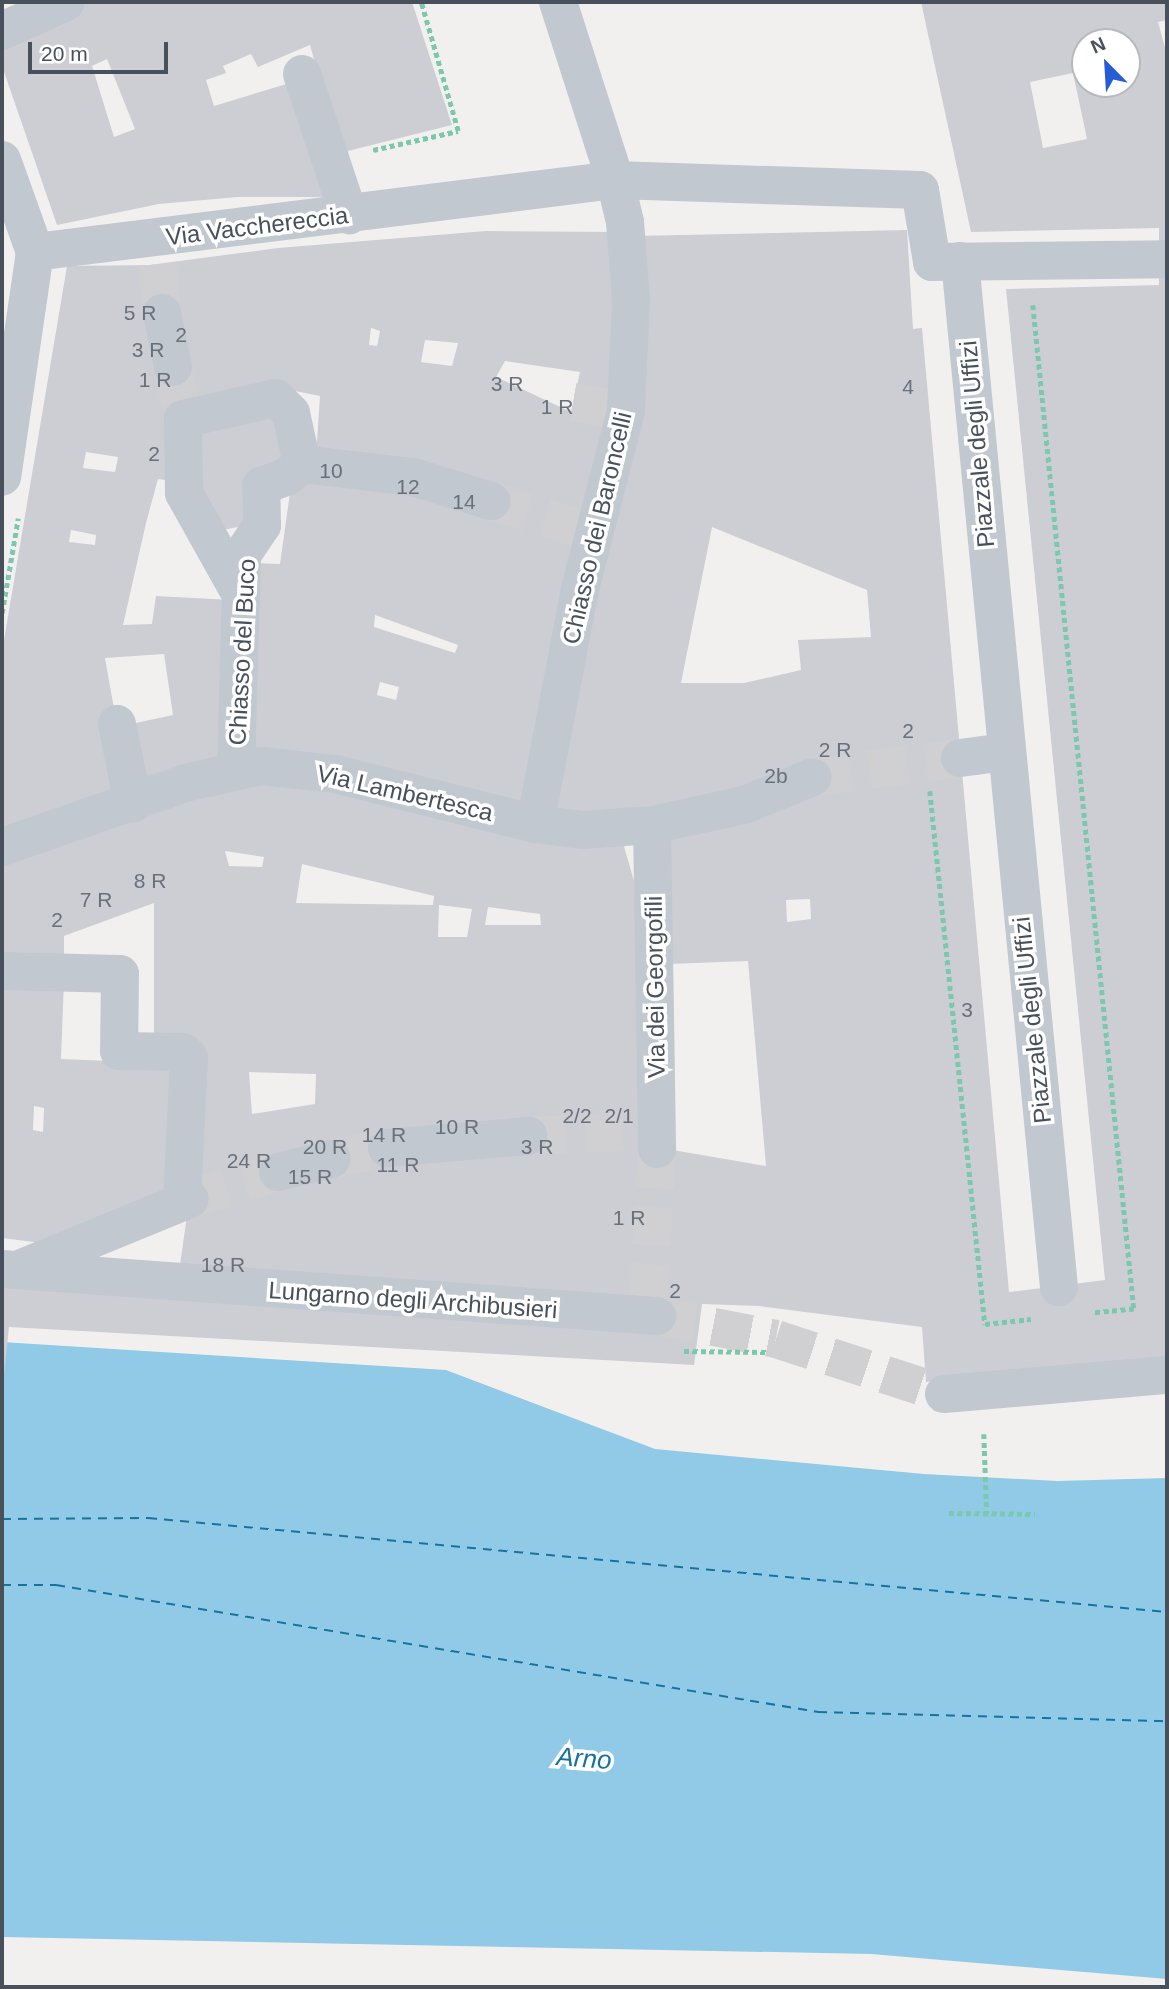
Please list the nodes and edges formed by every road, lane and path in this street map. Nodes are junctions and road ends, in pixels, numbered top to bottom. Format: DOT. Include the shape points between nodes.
graph roads {
  1 [pos="66,2"];
  2 [pos="558,2"];
  3 [pos="2,31"];
  4 [pos="302,74"];
  5 [pos="2,160"];
  6 [pos="615,180"];
  7 [pos="349,215"];
  8 [pos="1167,259"];
  9 [pos="970,261"];
  10 [pos="14,264"];
  11 [pos="162,313"];
  12 [pos="173,367"];
  13 [pos="302,464"];
  14 [pos="2,477"];
  15 [pos="491,502"];
  16 [pos="241,595"];
  17 [pos="117,723"];
  18 [pos="1005,752"];
  19 [pos="960,758"];
  20 [pos="236,769"];
  21 [pos="813,777"];
  22 [pos="133,803"];
  23 [pos="535,824"];
  24 [pos="652,825"];
  25 [pos="2,847"];
  26 [pos="2,971"];
  27 [pos="528,1136"];
  28 [pos="653,1137"];
  29 [pos="387,1148"];
  30 [pos="331,1159"];
  31 [pos="278,1172"];
  32 [pos="10,1269"];
  33 [pos="1059,1287"];
  34 [pos="650,1311"];
  35 [pos="698,1352"];
  36 [pos="766,1352"];
  37 [pos="1167,1375"];
  38 [pos="944,1394"];
  39 [pos="988,1465"];
  40 [pos="949,1513"];
  41 [pos="987,1514"];
  42 [pos="1035,1514"];
  1 -- 3 [label="street"];
  2 -- 6 [label="street, Chiasso dei Baroncelli"];
  4 -- 7 [label="street"];
  5 -- 10 [label="street"];
  6 -- 7 [label="street, Via Vacchereccia"];
  6 -- 9 [label="street, Via Vacchereccia" via="920,190 932,262"];
  6 -- 23 [label="street, Chiasso dei Baroncelli" via="631,300 626,411 590,531"];
  7 -- 10 [label="street, Via Vacchereccia" via="157,251"];
  8 -- 9 [label="street"];
  9 -- 18 [label="street, Piazzale degli Uffizi"];
  10 -- 14 [label="street"];
  11 -- 12 [label="street"];
  13 -- 15 [label="street" via="413,477"];
  13 -- 16 [label="street, Chiasso del Buco" via="288,476 261,486 262,525 242,555"];
  13 -- 16 [label="street" via="291,413 276,398 183,419 184,494"];
  16 -- 20 [label="street, Chiasso del Buco"];
  17 -- 22 [label="street"];
  18 -- 19 [label="street"];
  18 -- 33 [label="street, Piazzale degli Uffizi"];
  20 -- 22 [label="street, Via Lambertesca"];
  20 -- 23 [label="street, Via Lambertesca" via="262,766 335,775"];
  21 -- 24 [label="street, Via Lambertesca" via="744,805"];
  22 -- 25 [label="street, Via Lambertesca"];
  23 -- 24 [label="street, Via Lambertesca" via="583,830"];
  24 -- 28 [label="street, Via dei Georgofili"];
  26 -- 32 [label="street" via="120,974 119,1051 183,1052 189,1058 185,1195"];
  27 -- 29 [label="street"];
  30 -- 31 [label="street"];
  32 -- 34 [label="street, Lungarno degli Archibusieri" via="168,1283"];
  35 -- 36 [label="path"];
  37 -- 38 [label="street"];
  39 -- 41 [label="path"];
  40 -- 41 [label="path"];
  41 -- 42 [label="path"];
}
